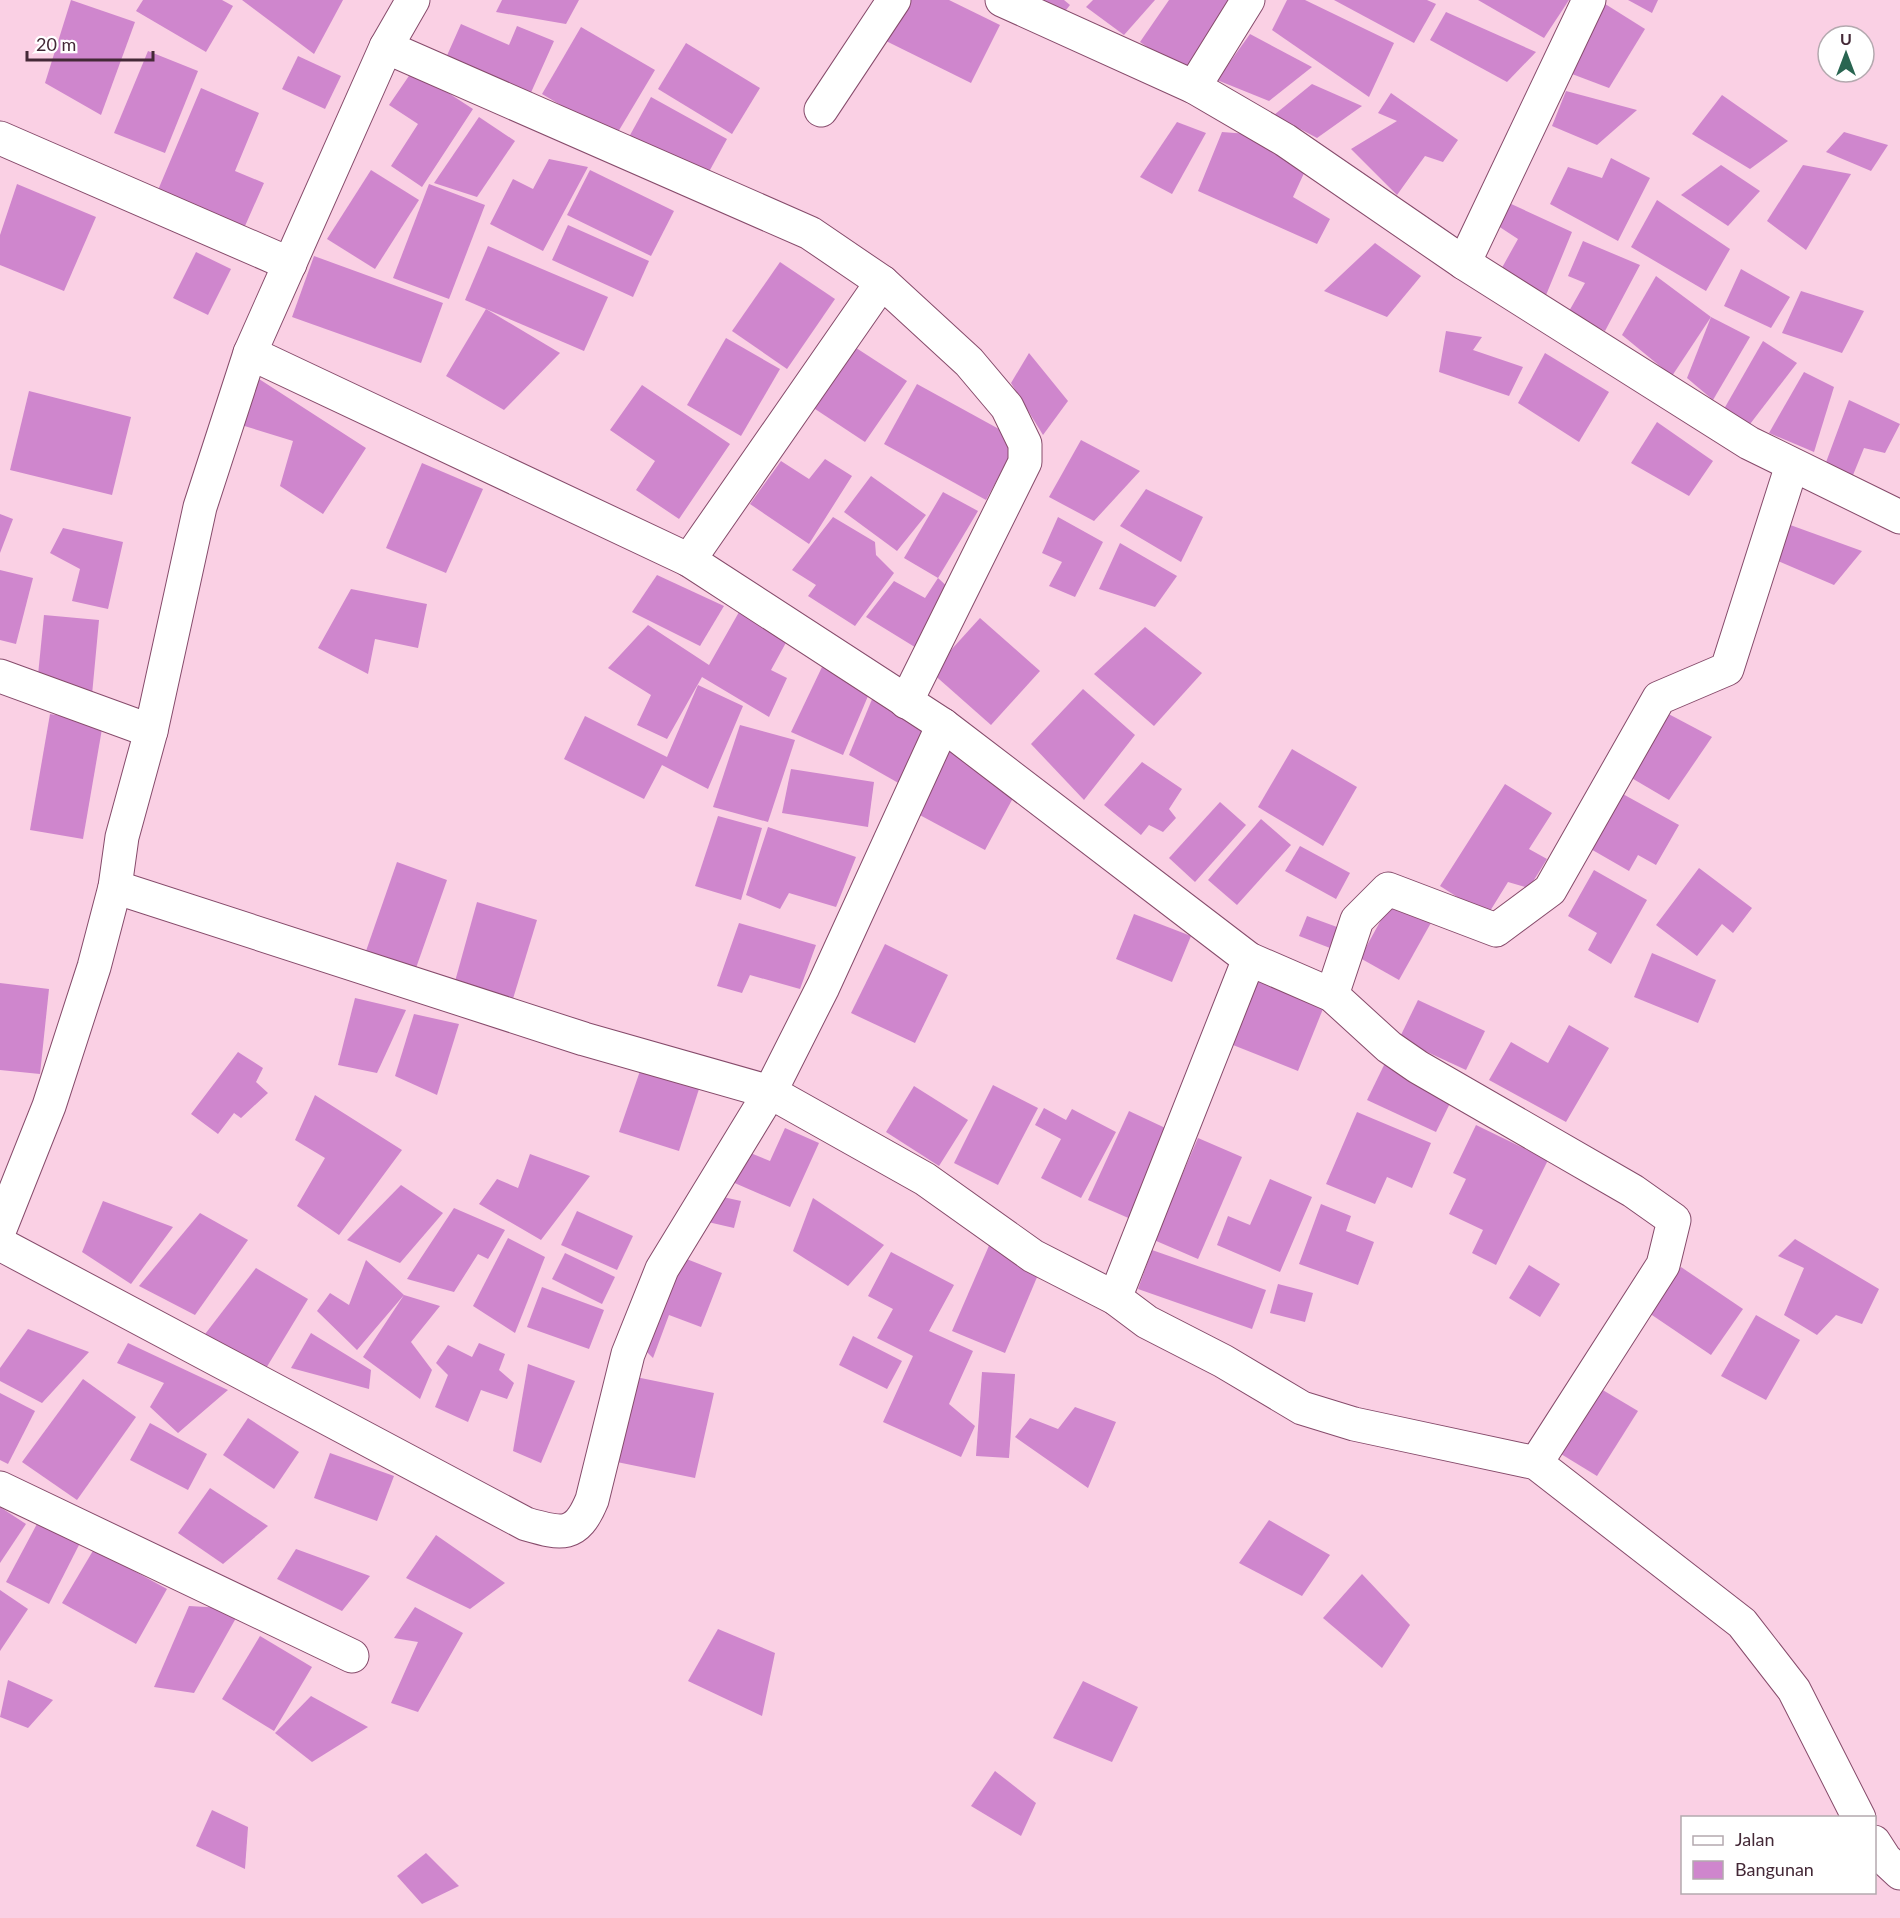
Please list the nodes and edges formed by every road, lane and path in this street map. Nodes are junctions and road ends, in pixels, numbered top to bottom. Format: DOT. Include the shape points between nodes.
graph roads {
  1 [pos="413,0"];
  2 [pos="894,0"];
  3 [pos="1002,0"];
  4 [pos="1248,0"];
  5 [pos="1589,0"];
  6 [pos="386,47"];
  7 [pos="1194,87"];
  8 [pos="830,97"];
  9 [pos="0,138"];
  10 [pos="1464,263"];
  11 [pos="290,264"];
  12 [pos="882,282"];
  13 [pos="250,353"];
  14 [pos="1792,465"];
  15 [pos="1900,517"];
  16 [pos="690,560"];
  17 [pos="0,676"];
  18 [pos="906,702"];
  19 [pos="943,726"];
  20 [pos="151,731"];
  21 [pos="115,887"];
  22 [pos="1249,959"];
  23 [pos="1332,996"];
  24 [pos="770,1092"];
  25 [pos="0,1229"];
  26 [pos="0,1244"];
  27 [pos="1115,1298"];
  28 [pos="1536,1463"];
  29 [pos="0,1488"];
  30 [pos="352,1656"];
  31 [pos="1857,1816"];
  32 [pos="1876,1844"];
  33 [pos="1900,1873"];
  1 -- 6 [label="street"];
  2 -- 8 [label="street"];
  3 -- 7 [label="street"];
  4 -- 7 [label="street"];
  5 -- 10 [label="street"];
  6 -- 11 [label="street"];
  6 -- 12 [label="street" via="810,233"];
  7 -- 10 [label="street" via="1285,140"];
  9 -- 11 [label="street"];
  10 -- 14 [label="street" via="1749,443"];
  11 -- 13 [label="street"];
  12 -- 16 [label="street"];
  12 -- 18 [label="street" via="969,362 1007,407 1025,444 1025,462"];
  13 -- 16 [label="street"];
  13 -- 20 [label="street" via="200,507"];
  14 -- 15 [label="street"];
  14 -- 23 [label="street" via="1727,669 1659,698 1550,890 1496,930 1388,889 1357,920"];
  16 -- 18 [label="street"];
  17 -- 20 [label="street"];
  18 -- 19 [label="street"];
  19 -- 22 [label="street"];
  19 -- 24 [label="street" via="823,987"];
  20 -- 21 [label="street" via="122,837"];
  21 -- 24 [label="street" via="584,1038"];
  21 -- 25 [label="street" via="49,1106"];
  22 -- 23 [label="street"];
  22 -- 27 [label="street"];
  23 -- 28 [label="street" via="1389,1047 1419,1067 1633,1191 1674,1220 1663,1265"];
  24 -- 26 [label="street" via="662,1269 628,1354 592,1500 586,1515 573,1529 556,1532 526,1524"];
  24 -- 27 [label="street" via="925,1179 1033,1256"];
  27 -- 28 [label="street" via="1147,1322 1302,1408 1354,1424"];
  28 -- 31 [label="street" via="1742,1623 1794,1690"];
  29 -- 30 [label="street"];
  32 -- 33 [label="street"];
}
